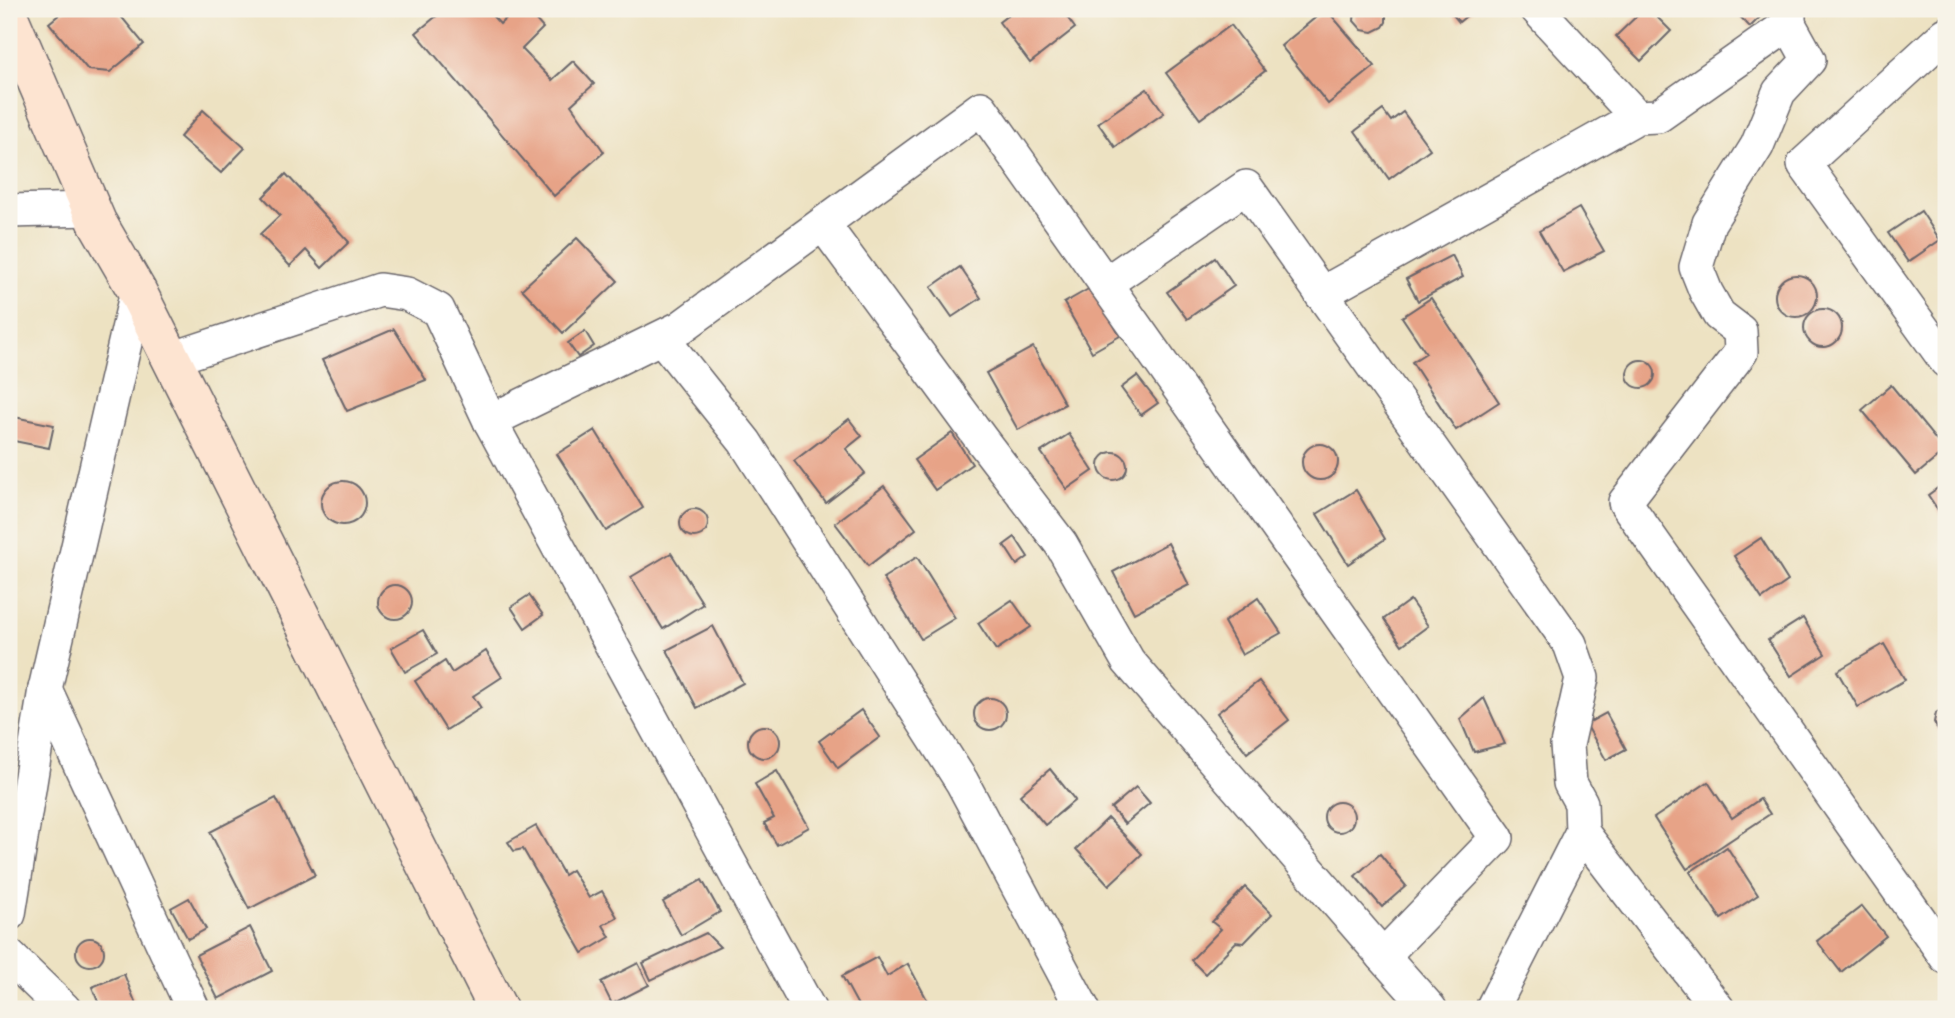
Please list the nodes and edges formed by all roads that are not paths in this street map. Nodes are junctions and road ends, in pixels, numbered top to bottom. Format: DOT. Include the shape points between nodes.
graph roads {
  1 [pos="1537,9"];
  2 [pos="1789,16"];
  3 [pos="9,17"];
  4 [pos="1946,34"];
  5 [pos="1637,117"];
  6 [pos="91,209"];
  7 [pos="9,211"];
  8 [pos="822,224"];
  9 [pos="1105,284"];
  10 [pos="136,291"];
  11 [pos="1321,294"];
  12 [pos="662,338"];
  13 [pos="171,359"];
  14 [pos="1946,361"];
  15 [pos="490,421"];
  16 [pos="45,689"];
  17 [pos="1582,832"];
  18 [pos="9,914"];
  19 [pos="9,956"];
  20 [pos="1382,956"];
  21 [pos="1946,957"];
  22 [pos="64,1009"];
  23 [pos="193,1009"];
  24 [pos="498,1009"];
  25 [pos="809,1009"];
  26 [pos="1083,1009"];
  27 [pos="1430,1009"];
  28 [pos="1492,1009"];
  29 [pos="1718,1009"];
  1 -- 5 [label="street"];
  2 -- 5 [label="street" via="1658,116"];
  2 -- 21 [label="street" via="1809,60 1779,92 1757,146 1709,223 1696,267 1719,315 1740,331 1741,352 1625,502"];
  3 -- 6 [label="street"];
  4 -- 14 [label="street" via="1804,164"];
  5 -- 11 [label="street"];
  6 -- 7 [label="street"];
  6 -- 10 [label="street"];
  8 -- 9 [label="street" via="981,108"];
  8 -- 12 [label="street"];
  8 -- 20 [label="street" via="1061,544 1128,661"];
  9 -- 11 [label="street" via="1246,187"];
  9 -- 20 [label="street" via="1497,838"];
  10 -- 13 [label="street"];
  10 -- 16 [label="street"];
  11 -- 17 [label="street" via="1570,644 1582,678 1567,745 1570,783 1581,803"];
  12 -- 15 [label="street"];
  12 -- 26 [label="street" via="745,442 962,782"];
  13 -- 15 [label="street" via="380,290 407,295 438,310"];
  13 -- 24 [label="street"];
  15 -- 25 [label="street"];
  16 -- 18 [label="street"];
  16 -- 23 [label="street"];
  17 -- 28 [label="street"];
  17 -- 29 [label="street"];
  19 -- 22 [label="street"];
  20 -- 27 [label="street"];
}
